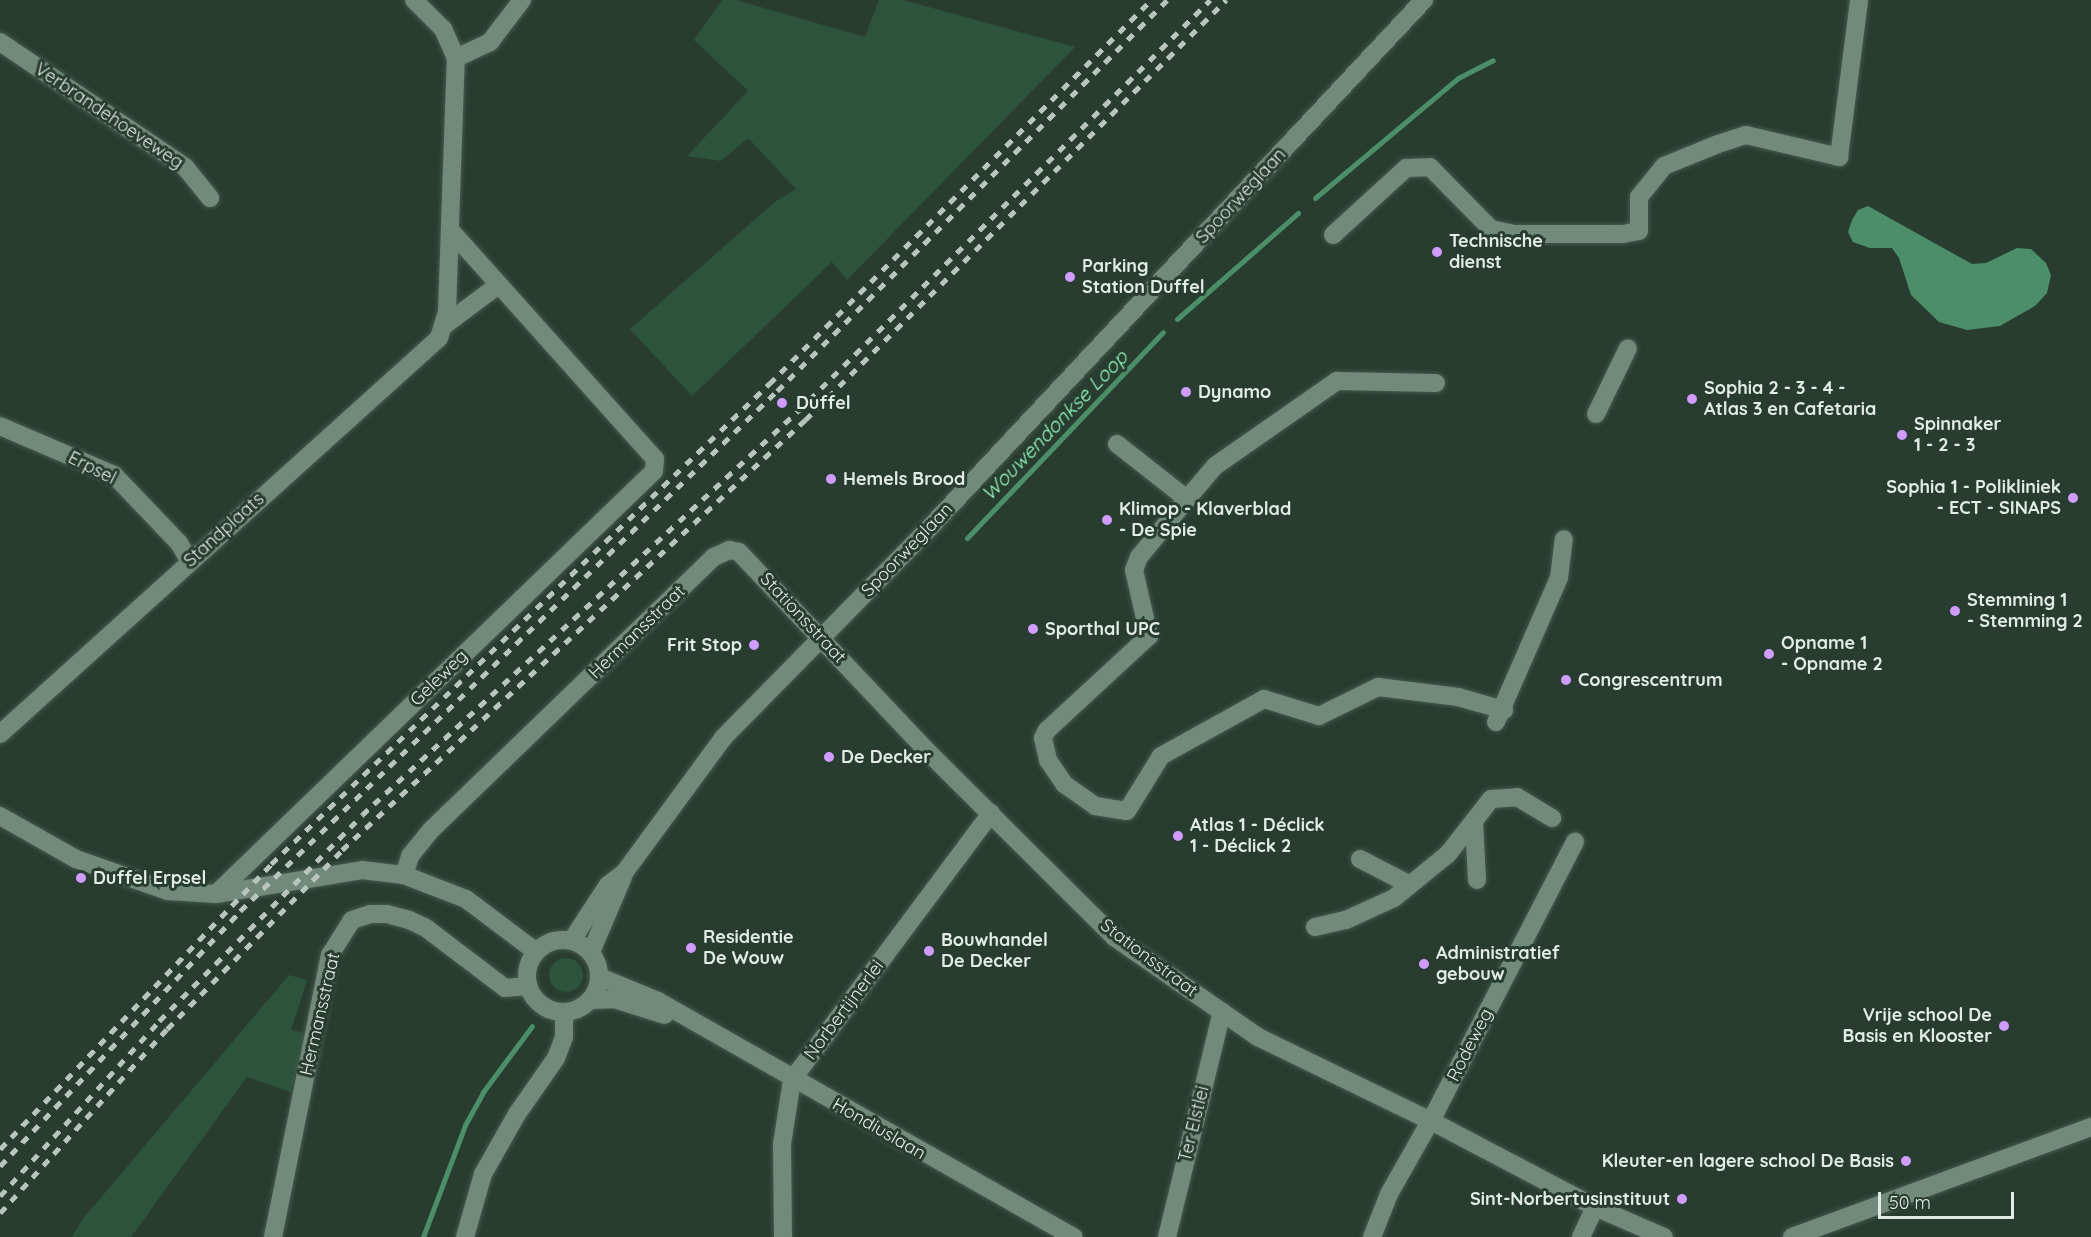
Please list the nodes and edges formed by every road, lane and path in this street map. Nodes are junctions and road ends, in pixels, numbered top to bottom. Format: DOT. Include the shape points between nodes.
graph roads {
  1 [pos="414,0"];
  2 [pos="522,0"];
  3 [pos="1424,0"];
  4 [pos="1859,0"];
  5 [pos="0,42"];
  6 [pos="456,58"];
  7 [pos="210,198"];
  8 [pos="450,230"];
  9 [pos="1334,235"];
  10 [pos="497,286"];
  11 [pos="445,325"];
  12 [pos="1628,348"];
  13 [pos="1436,382"];
  14 [pos="1596,414"];
  15 [pos="0,426"];
  16 [pos="1117,444"];
  17 [pos="1187,499"];
  18 [pos="1564,539"];
  19 [pos="729,550"];
  20 [pos="189,560"];
  21 [pos="822,637"];
  22 [pos="0,734"];
  23 [pos="991,813"];
  24 [pos="0,816"];
  25 [pos="1552,818"];
  26 [pos="1474,821"];
  27 [pos="1575,842"];
  28 [pos="1360,860"];
  29 [pos="624,873"];
  30 [pos="404,875"];
  31 [pos="1477,880"];
  32 [pos="1410,885"];
  33 [pos="216,894"];
  34 [pos="1316,927"];
  35 [pos="572,940"];
  36 [pos="535,951"];
  37 [pos="591,952"];
  38 [pos="600,977"];
  39 [pos="528,986"];
  40 [pos="591,1000"];
  41 [pos="1222,1012"];
  42 [pos="564,1013"];
  43 [pos="687,1020"];
  44 [pos="792,1080"];
  45 [pos="1431,1121"];
  46 [pos="2091,1127"];
  47 [pos="1595,1207"];
  48 [pos="1811,1234"];
  49 [pos="273,1237"];
  50 [pos="465,1237"];
  51 [pos="783,1237"];
  52 [pos="1074,1237"];
  53 [pos="1167,1237"];
  54 [pos="1372,1237"];
  55 [pos="1581,1237"];
  56 [pos="1664,1237"];
  57 [pos="1792,1237"];
  1 -- 6 [label="street" via="443,29"];
  2 -- 6 [label="street" via="490,42"];
  3 -- 21 [label="street, Spoorweglaan" via="934,523"];
  4 -- 9 [label="street" via="1839,157 1746,135 1718,144 1664,166 1640,197 1639,231 1623,234 1514,234 1491,229 1430,166 1406,168"];
  5 -- 7 [label="street, Verbrandehoeveweg" via="185,167"];
  6 -- 8 [label="street"];
  8 -- 10 [label="street"];
  8 -- 11 [label="street"];
  10 -- 11 [label="street, Standplaats"];
  10 -- 33 [label="street, Geleweg" via="655,459 654,471"];
  11 -- 20 [label="street, Standplaats" via="430,347"];
  12 -- 14 [label="street"];
  13 -- 17 [label="street" via="1337,381 1215,466"];
  15 -- 20 [label="street, Erpsel" via="114,475 179,543"];
  16 -- 17 [label="street"];
  17 -- 18 [label="street" via="1139,557 1134,570 1149,636 1043,738 1048,760 1064,784 1095,806 1127,811 1161,756 1264,699 1319,716 1378,687 1458,697 1500,716 1559,578"];
  19 -- 21 [label="street, Stationsstraat" via="739,552 752,564"];
  19 -- 30 [label="street, Hermansstraat" via="714,557 444,818 410,856"];
  20 -- 22 [label="street, Standplaats"];
  21 -- 23 [label="street, Stationsstraat"];
  21 -- 29 [label="street, Spoorweglaan" via="723,738"];
  23 -- 41 [label="street, Stationsstraat" via="1114,937"];
  23 -- 44 [label="street, Norbertijnerlei"];
  24 -- 33 [label="street" via="76,859 132,882 168,891"];
  25 -- 26 [label="street" via="1517,797 1491,799"];
  26 -- 31 [label="street"];
  26 -- 32 [label="street" via="1448,854"];
  27 -- 45 [label="street, Rodeweg"];
  28 -- 32 [label="street"];
  29 -- 35 [label="street, Spoorweglaan" via="608,885"];
  29 -- 37 [label="street, Spoorweglaan"];
  30 -- 33 [label="street" via="362,870"];
  30 -- 36 [label="street" via="466,899"];
  32 -- 34 [label="street" via="1394,898 1346,920"];
  35 -- 36 [label="street" via="550,941"];
  35 -- 37 [label="street"];
  36 -- 39 [label="street" via="527,969"];
  37 -- 38 [label="street"];
  38 -- 40 [label="street"];
  38 -- 43 [label="street, Hondiuslaan" via="658,1001"];
  39 -- 42 [label="street" via="535,999 548,1009"];
  39 -- 49 [label="street, Hermansstraat" via="505,988 426,928 409,920 387,914 352,920 330,955"];
  40 -- 42 [label="street, Hondiuslaan"];
  40 -- 43 [label="street, Hondiuslaan" via="614,999"];
  41 -- 45 [label="street, Stationsstraat" via="1258,1037"];
  41 -- 53 [label="street, Ter Elstlei"];
  42 -- 50 [label="street" via="564,1037 556,1058 488,1166"];
  43 -- 44 [label="street, Hondiuslaan"];
  44 -- 51 [label="street, Norbertijnerlei" via="782,1144"];
  44 -- 52 [label="street, Hondiuslaan"];
  45 -- 47 [label="street, Stationsstraat"];
  45 -- 54 [label="street, Rodeweg" via="1389,1194"];
  46 -- 48 [label="street"];
  47 -- 55 [label="street"];
  47 -- 56 [label="street, Stationsstraat"];
  48 -- 57 [label="street"];
}
